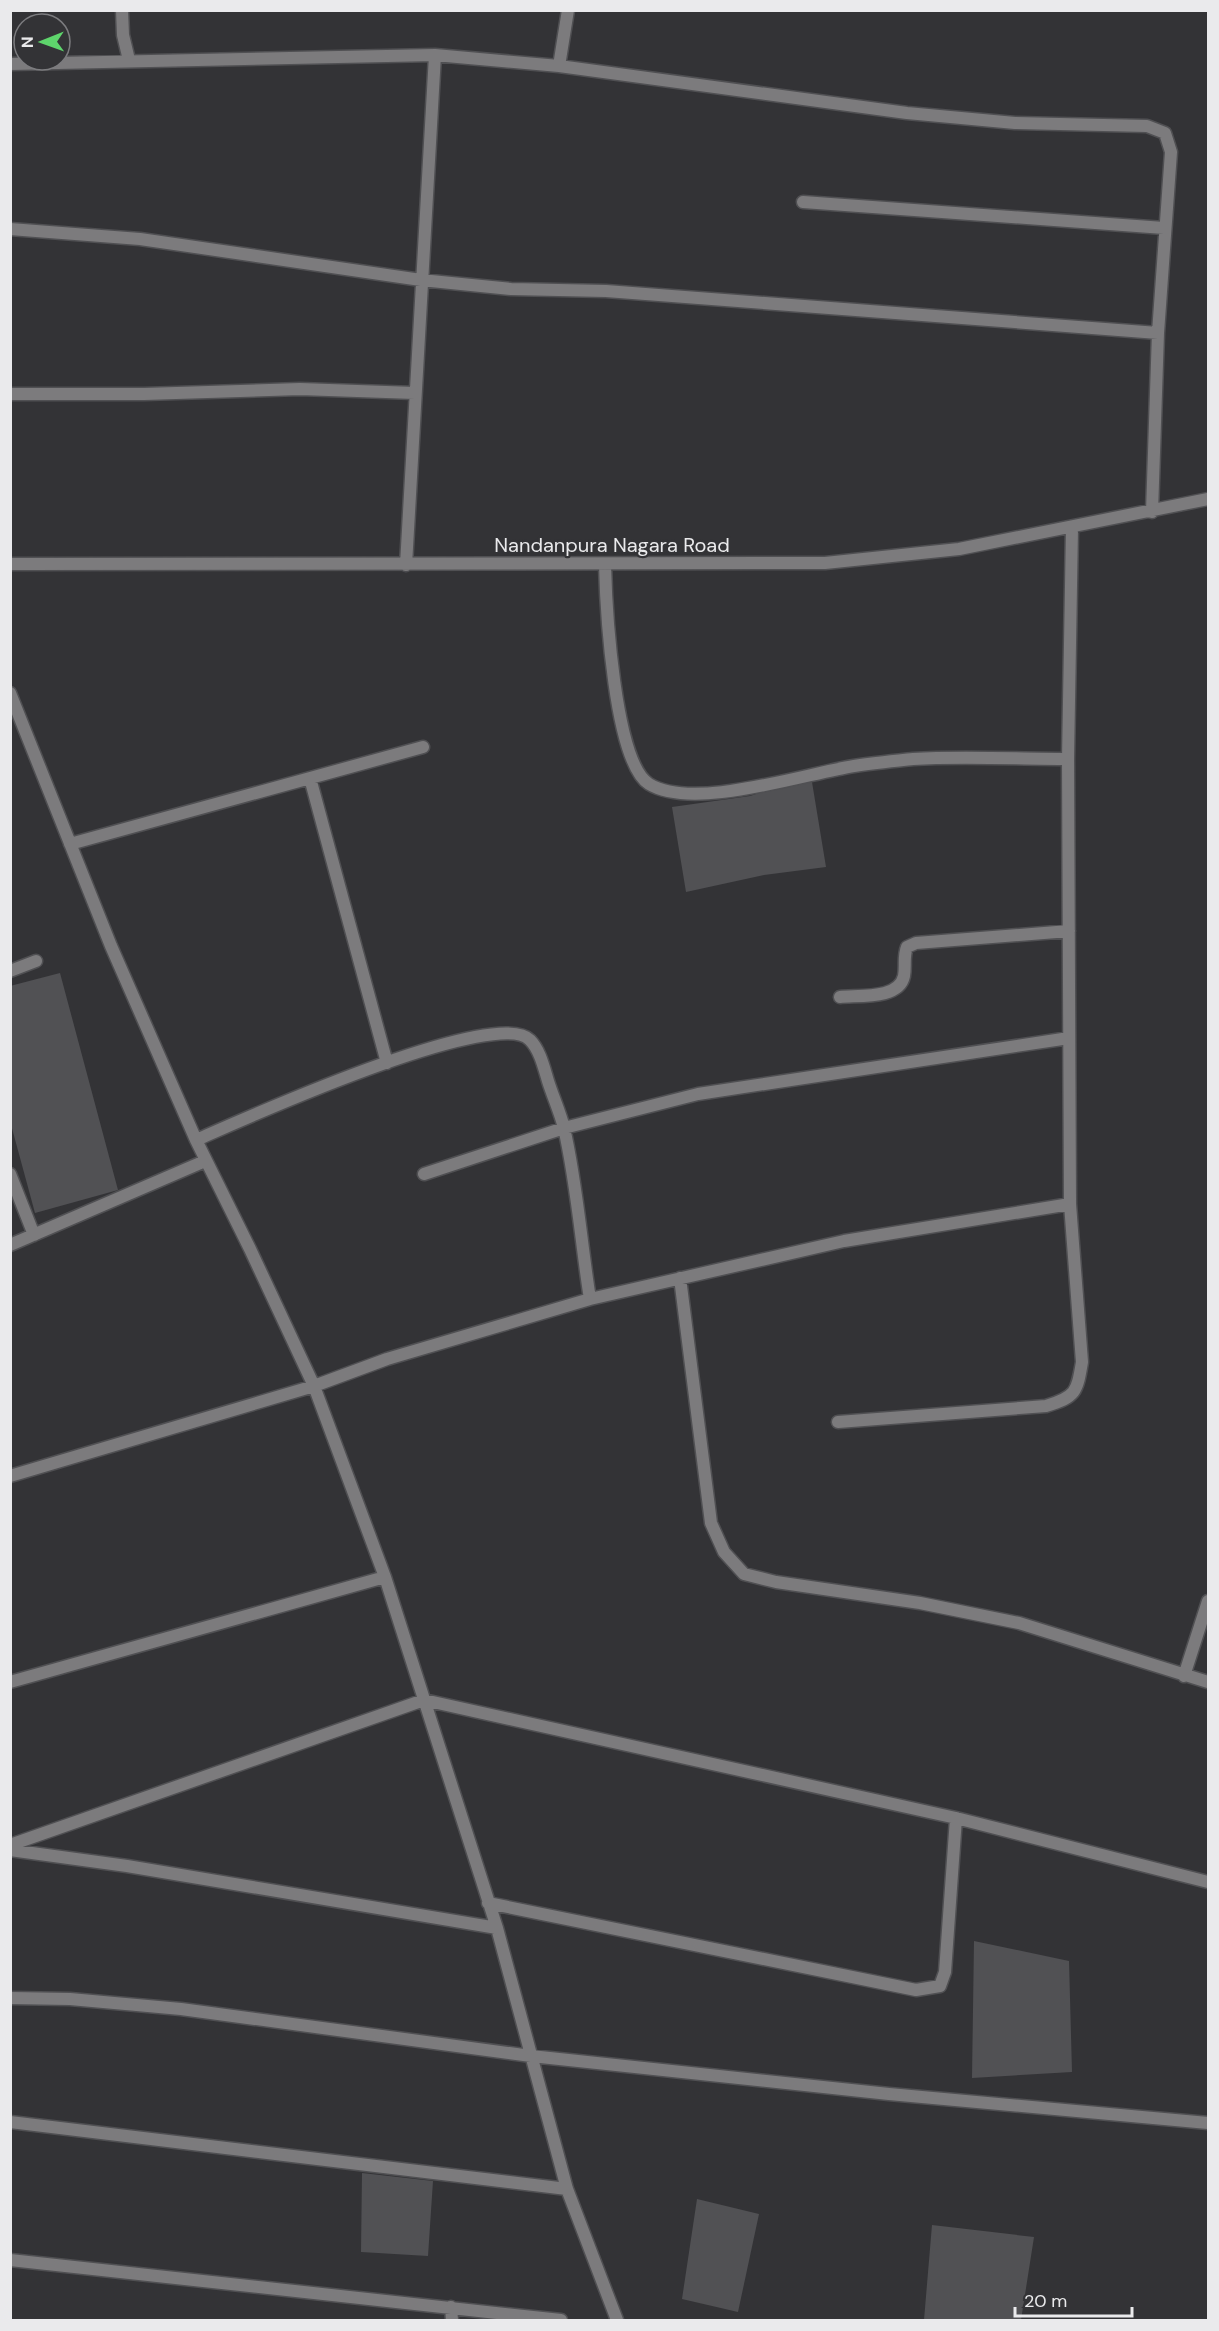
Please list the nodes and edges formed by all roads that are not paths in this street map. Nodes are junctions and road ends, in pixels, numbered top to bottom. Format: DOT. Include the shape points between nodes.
graph roads {
  1 [pos="122,10"];
  2 [pos="568,10"];
  3 [pos="435,55"];
  4 [pos="129,60"];
  5 [pos="10,64"];
  6 [pos="559,66"];
  7 [pos="803,202"];
  8 [pos="1164,228"];
  9 [pos="10,229"];
  10 [pos="421,280"];
  11 [pos="1158,333"];
  12 [pos="415,393"];
  13 [pos="10,394"];
  14 [pos="1209,499"];
  15 [pos="1152,512"];
  16 [pos="1072,528"];
  17 [pos="10,564"];
  18 [pos="406,565"];
  19 [pos="604,565"];
  20 [pos="10,693"];
  21 [pos="423,747"];
  22 [pos="1068,759"];
  23 [pos="310,778"];
  24 [pos="70,844"];
  25 [pos="1069,931"];
  26 [pos="36,961"];
  27 [pos="10,971"];
  28 [pos="840,998"];
  29 [pos="1069,1038"];
  30 [pos="387,1062"];
  31 [pos="564,1128"];
  32 [pos="196,1140"];
  33 [pos="205,1161"];
  34 [pos="10,1174"];
  35 [pos="424,1174"];
  36 [pos="1070,1204"];
  37 [pos="34,1235"];
  38 [pos="10,1245"];
  39 [pos="680,1278"];
  40 [pos="590,1299"];
  41 [pos="314,1386"];
  42 [pos="838,1422"];
  43 [pos="10,1476"];
  44 [pos="385,1577"];
  45 [pos="1209,1601"];
  46 [pos="1184,1676"];
  47 [pos="10,1682"];
  48 [pos="1209,1682"];
  49 [pos="424,1700"];
  50 [pos="956,1818"];
  51 [pos="10,1845"];
  52 [pos="10,1850"];
  53 [pos="1209,1882"];
  54 [pos="488,1903"];
  55 [pos="496,1928"];
  56 [pos="10,1998"];
  57 [pos="531,2056"];
  58 [pos="10,2122"];
  59 [pos="1209,2123"];
  60 [pos="567,2189"];
  61 [pos="10,2260"];
  62 [pos="451,2307"];
  63 [pos="452,2320"];
  64 [pos="561,2320"];
  65 [pos="617,2320"];
  1 -- 4 [label="street"];
  2 -- 6 [label="street"];
  3 -- 4 [label="street"];
  3 -- 6 [label="street"];
  3 -- 10 [label="street"];
  4 -- 5 [label="street"];
  6 -- 8 [label="street" via="907,113 1015,123 1147,126 1165,133 1171,152"];
  7 -- 8 [label="street"];
  8 -- 11 [label="street"];
  9 -- 10 [label="street" via="140,239"];
  10 -- 11 [label="street"];
  10 -- 12 [label="street"];
  11 -- 15 [label="street"];
  12 -- 13 [label="street" via="300,389"];
  12 -- 18 [label="street"];
  14 -- 15 [label="street, Nandanpura Nagara Road"];
  15 -- 16 [label="street, Nandanpura Nagara Road"];
  16 -- 19 [label="street, Nandanpura Nagara Road" via="959,549 825,563"];
  16 -- 22 [label="street"];
  17 -- 18 [label="street, Nandanpura Nagara Road"];
  18 -- 19 [label="street, Nandanpura Nagara Road"];
  19 -- 22 [label="street" via="608,636 619,705 633,762 648,783 674,793 717,793 854,766 914,759"];
  20 -- 24 [label="street"];
  21 -- 23 [label="street"];
  22 -- 25 [label="street"];
  23 -- 24 [label="street"];
  23 -- 30 [label="street"];
  24 -- 32 [label="street"];
  25 -- 28 [label="street" via="916,943 907,947 903,956 904,976 892,992"];
  25 -- 29 [label="street"];
  26 -- 27 [label="street"];
  29 -- 31 [label="street" via="698,1094"];
  29 -- 36 [label="street"];
  30 -- 31 [label="street" via="515,1032 530,1039 540,1057"];
  30 -- 32 [label="street" via="310,1089"];
  31 -- 35 [label="street"];
  31 -- 40 [label="street"];
  32 -- 33 [label="street"];
  33 -- 37 [label="street"];
  33 -- 41 [label="street"];
  34 -- 37 [label="street"];
  36 -- 39 [label="street" via="844,1241"];
  36 -- 42 [label="street" via="1082,1362 1078,1388 1068,1399 1046,1406"];
  37 -- 38 [label="street"];
  39 -- 40 [label="street"];
  39 -- 46 [label="street" via="711,1523 724,1552 744,1574 1019,1623"];
  40 -- 41 [label="street" via="387,1359"];
  41 -- 43 [label="street"];
  41 -- 44 [label="street"];
  44 -- 47 [label="street"];
  44 -- 49 [label="street"];
  45 -- 46 [label="street"];
  46 -- 48 [label="street"];
  49 -- 50 [label="street"];
  49 -- 51 [label="street"];
  49 -- 54 [label="street"];
  50 -- 53 [label="street"];
  50 -- 54 [label="street" via="945,1972 940,1986 928,1990"];
  52 -- 55 [label="street"];
  54 -- 55 [label="street"];
  55 -- 57 [label="street"];
  56 -- 57 [label="street" via="181,2009"];
  57 -- 59 [label="street"];
  57 -- 60 [label="street"];
  58 -- 60 [label="street"];
  60 -- 65 [label="street"];
  61 -- 62 [label="street"];
  62 -- 63 [label="street"];
  62 -- 64 [label="street"];
}
